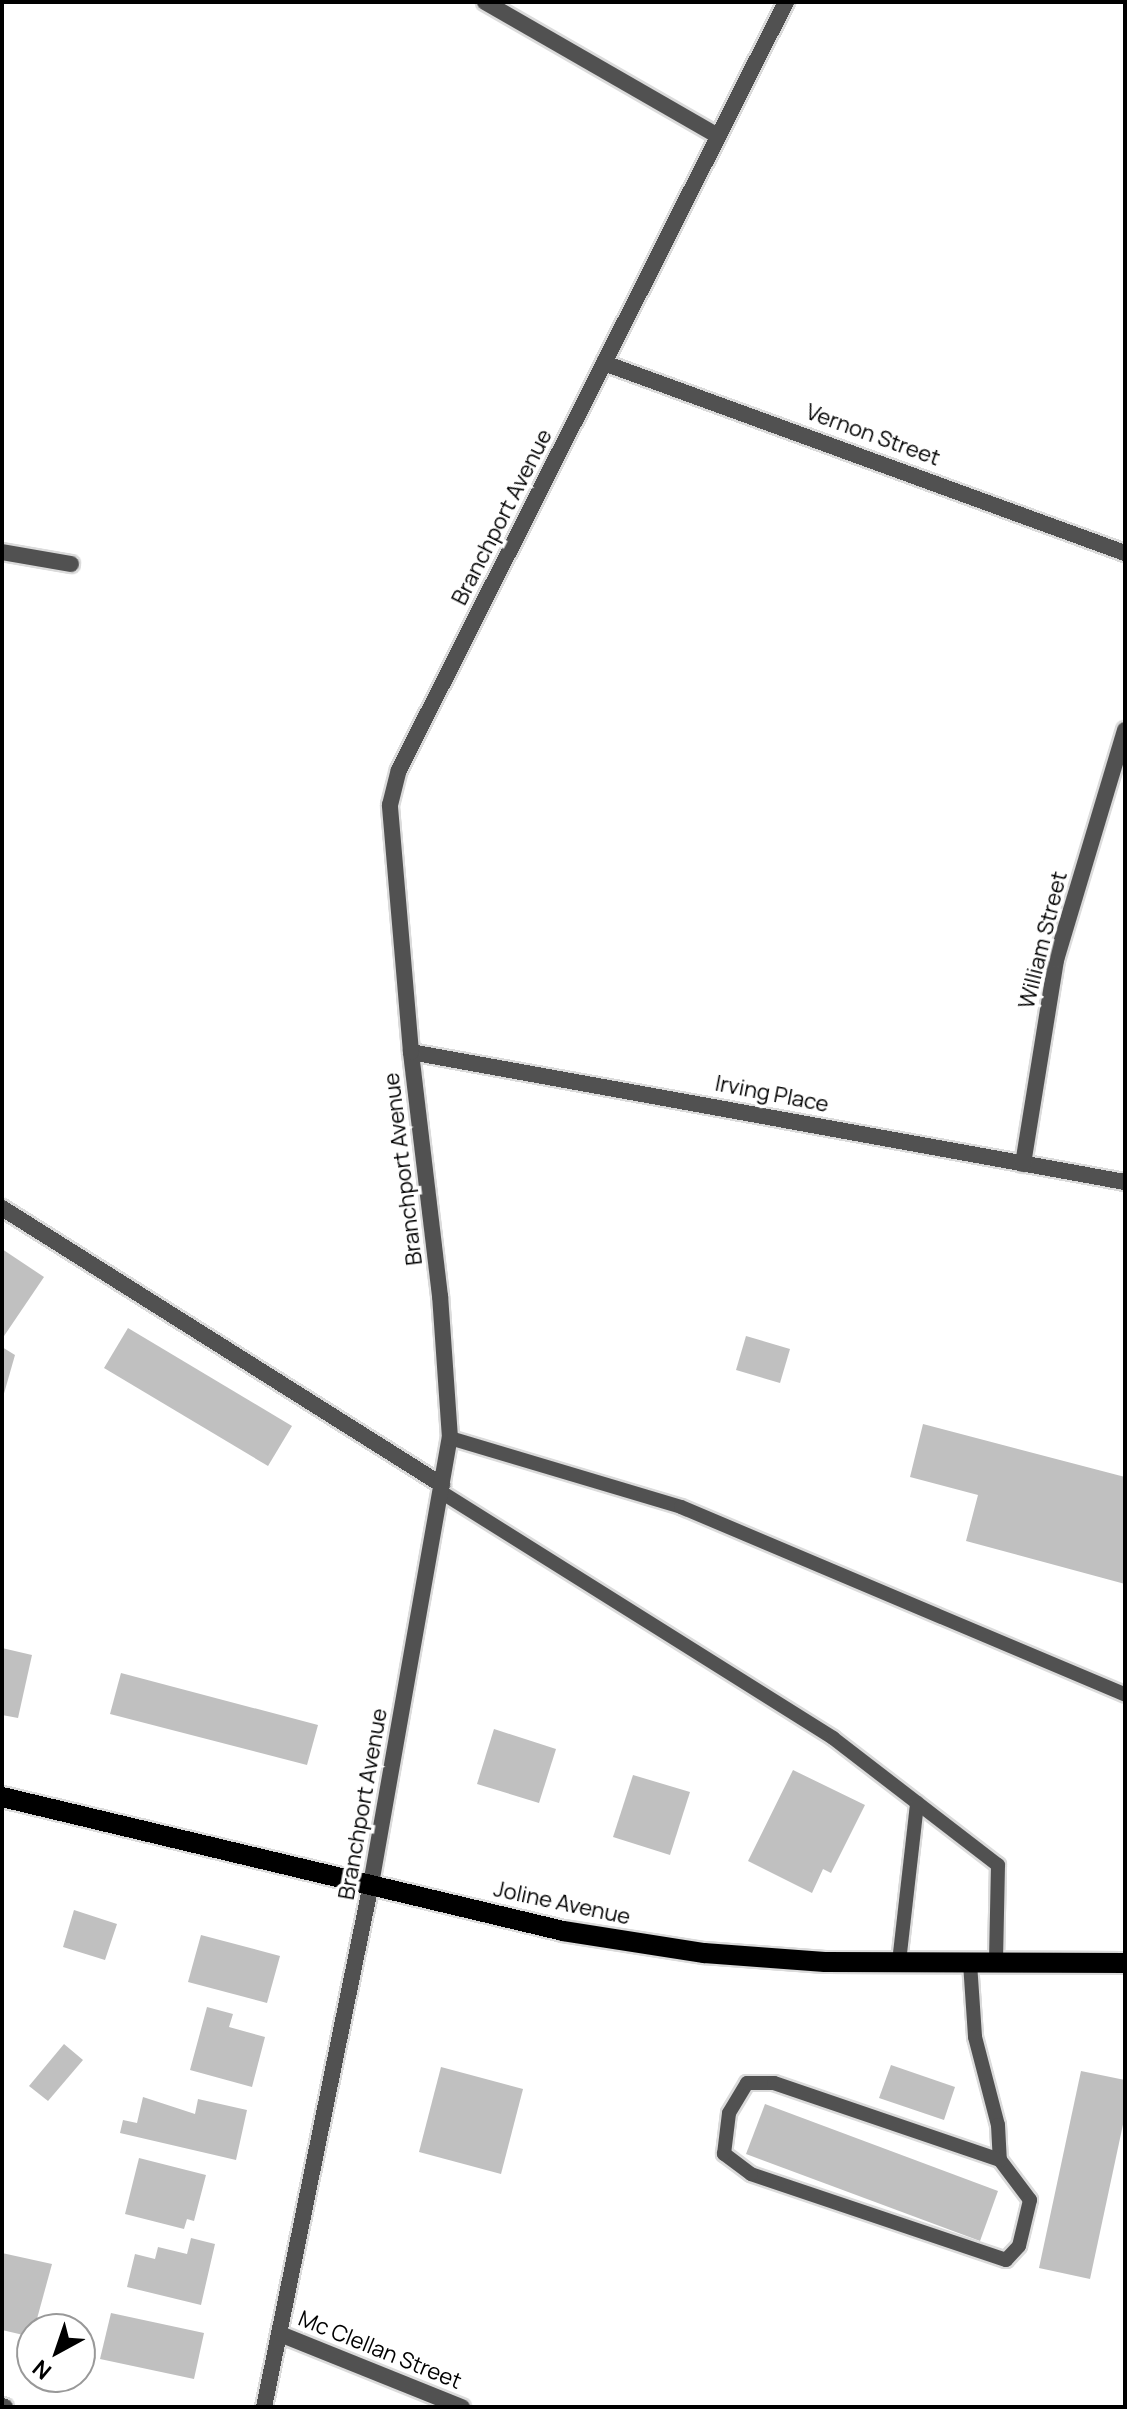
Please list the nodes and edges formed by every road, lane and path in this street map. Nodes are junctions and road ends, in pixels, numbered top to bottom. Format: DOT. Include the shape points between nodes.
graph roads {
  1 [pos="485,2"];
  2 [pos="786,2"];
  3 [pos="718,136"];
  4 [pos="604,363"];
  5 [pos="2,552"];
  6 [pos="1125,553"];
  7 [pos="71,564"];
  8 [pos="1125,730"];
  9 [pos="411,1052"];
  10 [pos="1023,1164"];
  11 [pos="1125,1182"];
  12 [pos="2,1208"];
  13 [pos="450,1438"];
  14 [pos="441,1488"];
  15 [pos="1125,1695"];
  16 [pos="2,1797"];
  17 [pos="917,1803"];
  18 [pos="371,1884"];
  19 [pos="899,1962"];
  20 [pos="970,1963"];
  21 [pos="996,1963"];
  22 [pos="1125,1963"];
  23 [pos="1000,2160"];
  24 [pos="280,2334"];
  25 [pos="264,2407"];
  26 [pos="462,2407"];
  1 -- 3 [label="street"];
  2 -- 3 [label="street, Branchport Avenue"];
  3 -- 4 [label="street, Branchport Avenue"];
  4 -- 6 [label="street, Vernon Street"];
  4 -- 9 [label="street, Branchport Avenue" via="399,770 389,830"];
  5 -- 7 [label="street"];
  8 -- 10 [label="street, William Street" via="1056,960"];
  9 -- 10 [label="street, Irving Place"];
  9 -- 13 [label="street, Branchport Avenue" via="440,1296"];
  10 -- 11 [label="street, Irving Place"];
  12 -- 14 [label="street"];
  13 -- 14 [label="street, Branchport Avenue"];
  13 -- 15 [label="lane" via="681,1507"];
  14 -- 17 [label="lane" via="833,1738"];
  14 -- 18 [label="street, Branchport Avenue"];
  16 -- 18 [label="main road, Joline Avenue"];
  17 -- 19 [label="lane"];
  17 -- 21 [label="lane" via="998,1865"];
  18 -- 19 [label="main road, Joline Avenue" via="563,1931 704,1953"];
  18 -- 24 [label="street, Branchport Avenue"];
  19 -- 20 [label="main road, Joline Avenue"];
  20 -- 21 [label="main road, Joline Avenue"];
  20 -- 23 [label="lane" via="975,2037 998,2125"];
  21 -- 22 [label="main road, Joline Avenue"];
  23 -- 23 [label="lane" via="1030,2200 1019,2246 1006,2260 751,2174 724,2154 729,2113 747,2083 774,2083"];
  24 -- 25 [label="street, Branchport Avenue"];
  24 -- 26 [label="street, Mc Clellan Street"];
}
